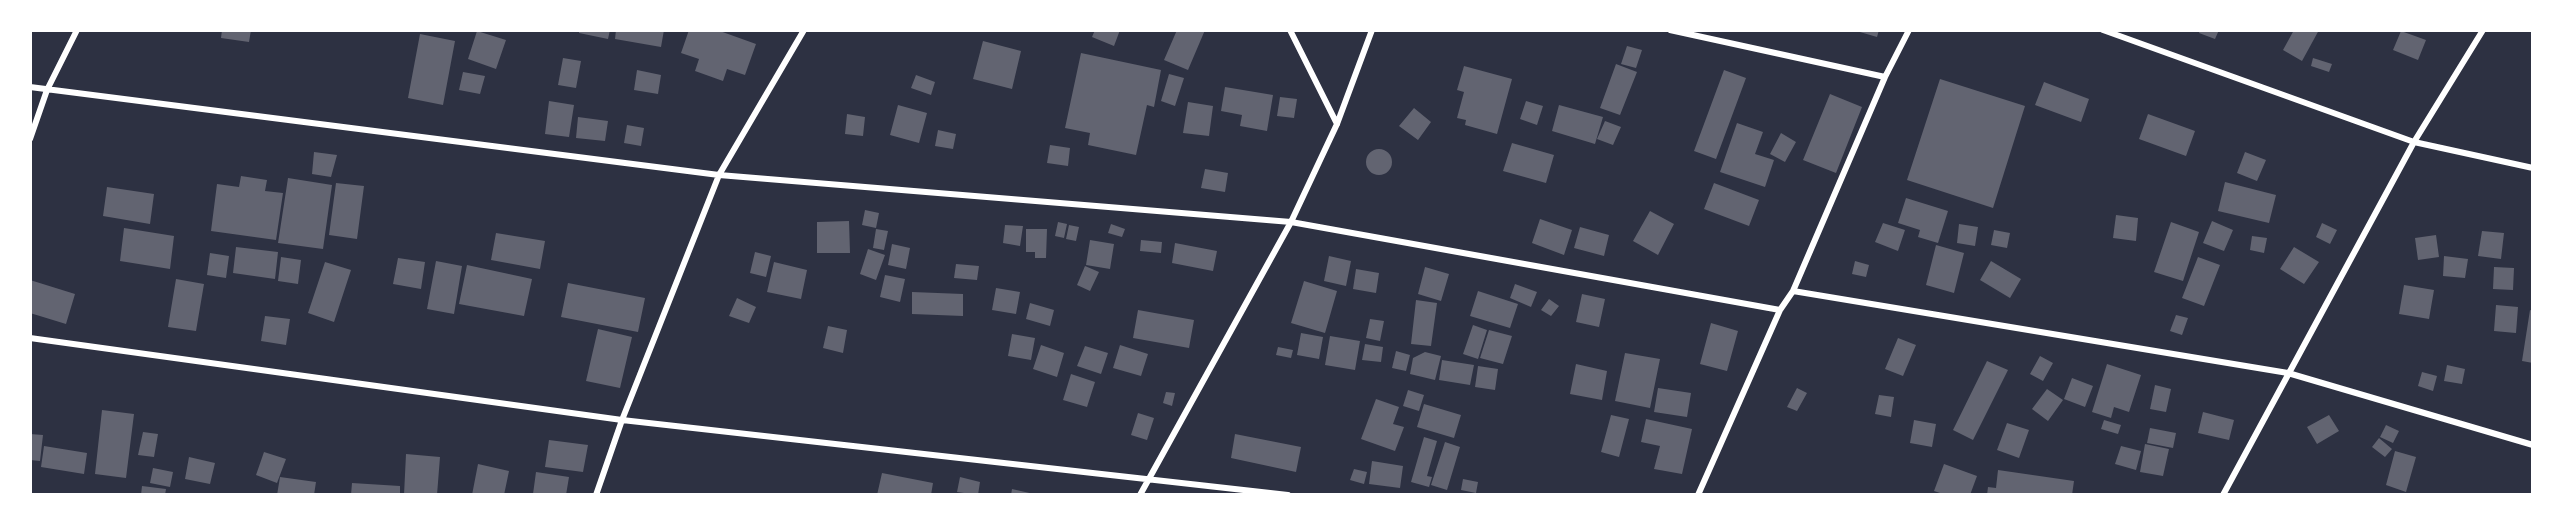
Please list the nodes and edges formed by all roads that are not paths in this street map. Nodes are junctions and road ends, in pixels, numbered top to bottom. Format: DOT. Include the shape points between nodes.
graph roads {
  1 [pos="77,30"];
  2 [pos="804,30"];
  3 [pos="1290,30"];
  4 [pos="1372,30"];
  5 [pos="1670,30"];
  6 [pos="1909,30"];
  7 [pos="2103,30"];
  8 [pos="2483,30"];
  9 [pos="1885,77"];
  10 [pos="30,87"];
  11 [pos="47,90"];
  12 [pos="1338,124"];
  13 [pos="30,139"];
  14 [pos="2414,142"];
  15 [pos="2533,168"];
  16 [pos="719,175"];
  17 [pos="1291,222"];
  18 [pos="1792,291"];
  19 [pos="1780,310"];
  20 [pos="30,338"];
  21 [pos="2288,373"];
  22 [pos="622,420"];
  23 [pos="2533,445"];
  24 [pos="1148,477"];
  25 [pos="596,495"];
  26 [pos="1140,495"];
  27 [pos="1288,495"];
  28 [pos="1698,495"];
  29 [pos="2223,495"];
  1 -- 11 [label="street"];
  2 -- 16 [label="street"];
  3 -- 12 [label="street"];
  4 -- 12 [label="street"];
  5 -- 9 [label="street"];
  6 -- 9 [label="street"];
  7 -- 14 [label="street"];
  8 -- 14 [label="street"];
  9 -- 18 [label="street"];
  10 -- 11 [label="street"];
  11 -- 13 [label="street"];
  11 -- 16 [label="street"];
  12 -- 17 [label="street"];
  14 -- 15 [label="street"];
  14 -- 21 [label="street"];
  16 -- 17 [label="street"];
  16 -- 22 [label="street"];
  17 -- 19 [label="street"];
  17 -- 24 [label="street"];
  18 -- 19 [label="street"];
  18 -- 21 [label="street"];
  19 -- 28 [label="street"];
  20 -- 22 [label="street"];
  21 -- 23 [label="street"];
  21 -- 29 [label="street"];
  22 -- 24 [label="street"];
  22 -- 25 [label="street"];
  24 -- 26 [label="street"];
  24 -- 27 [label="street"];
}
